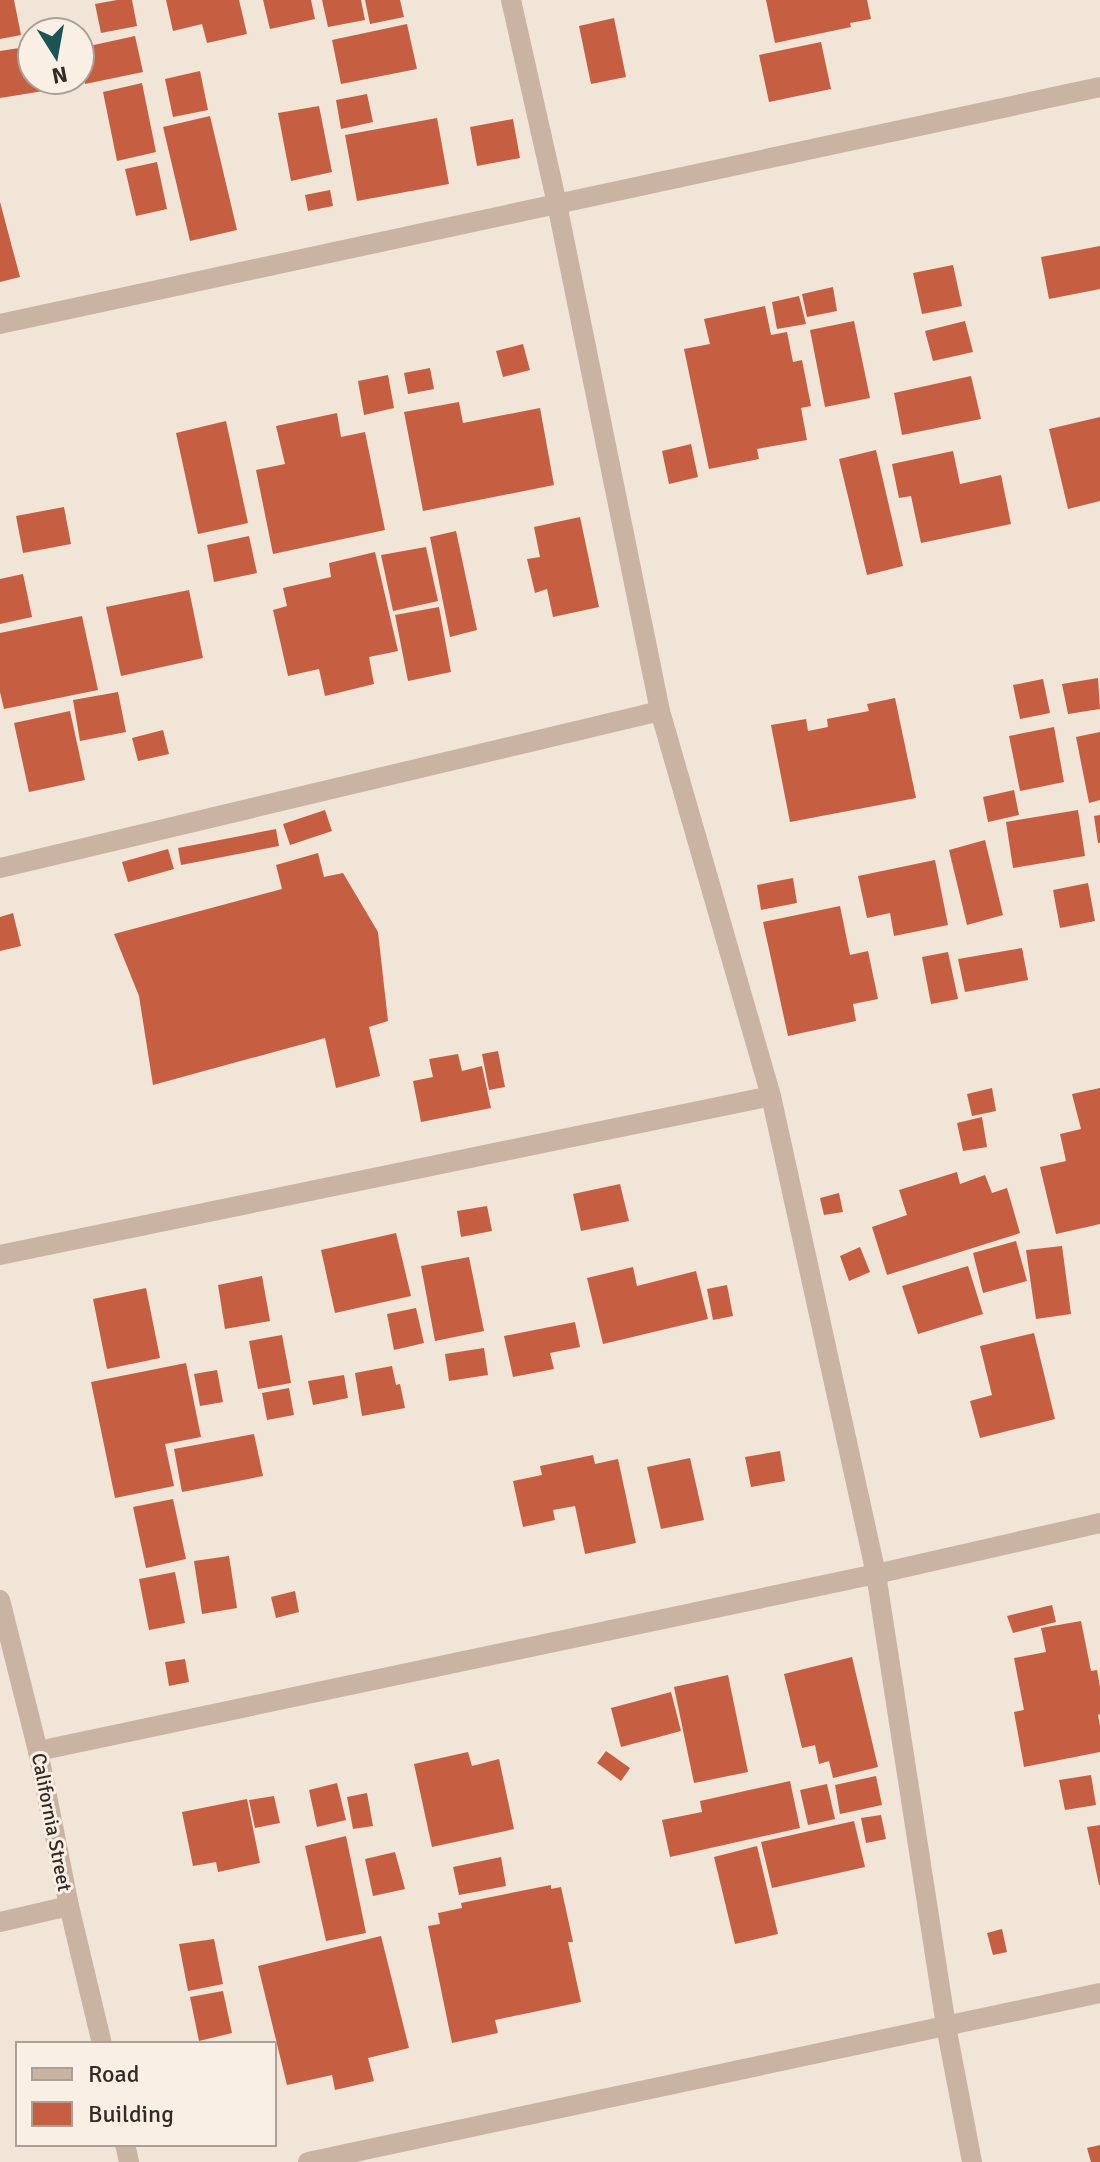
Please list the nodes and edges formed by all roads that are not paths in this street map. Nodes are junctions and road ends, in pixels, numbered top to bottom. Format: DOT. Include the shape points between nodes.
graph roads {
  1 [pos="511,0"];
  2 [pos="1100,87"];
  3 [pos="557,204"];
  4 [pos="0,324"];
  5 [pos="660,711"];
  6 [pos="0,868"];
  7 [pos="771,1096"];
  8 [pos="0,1255"];
  9 [pos="1100,1523"];
  10 [pos="876,1574"];
  11 [pos="0,1600"];
  12 [pos="38,1751"];
  13 [pos="69,1906"];
  14 [pos="0,1922"];
  15 [pos="1100,1993"];
  16 [pos="946,2026"];
  17 [pos="102,2042"];
  18 [pos="308,2162"];
  19 [pos="972,2162"];
  1 -- 3 [label="street"];
  2 -- 3 [label="street"];
  3 -- 4 [label="street"];
  3 -- 5 [label="street"];
  5 -- 6 [label="street"];
  5 -- 7 [label="street"];
  7 -- 8 [label="street"];
  7 -- 10 [label="street"];
  9 -- 10 [label="street"];
  10 -- 12 [label="street"];
  10 -- 16 [label="street"];
  11 -- 12 [label="street, California Street"];
  12 -- 13 [label="street, California Street"];
  13 -- 14 [label="street"];
  13 -- 17 [label="street, California Street"];
  15 -- 16 [label="street"];
  16 -- 18 [label="street"];
  16 -- 19 [label="street"];
}
